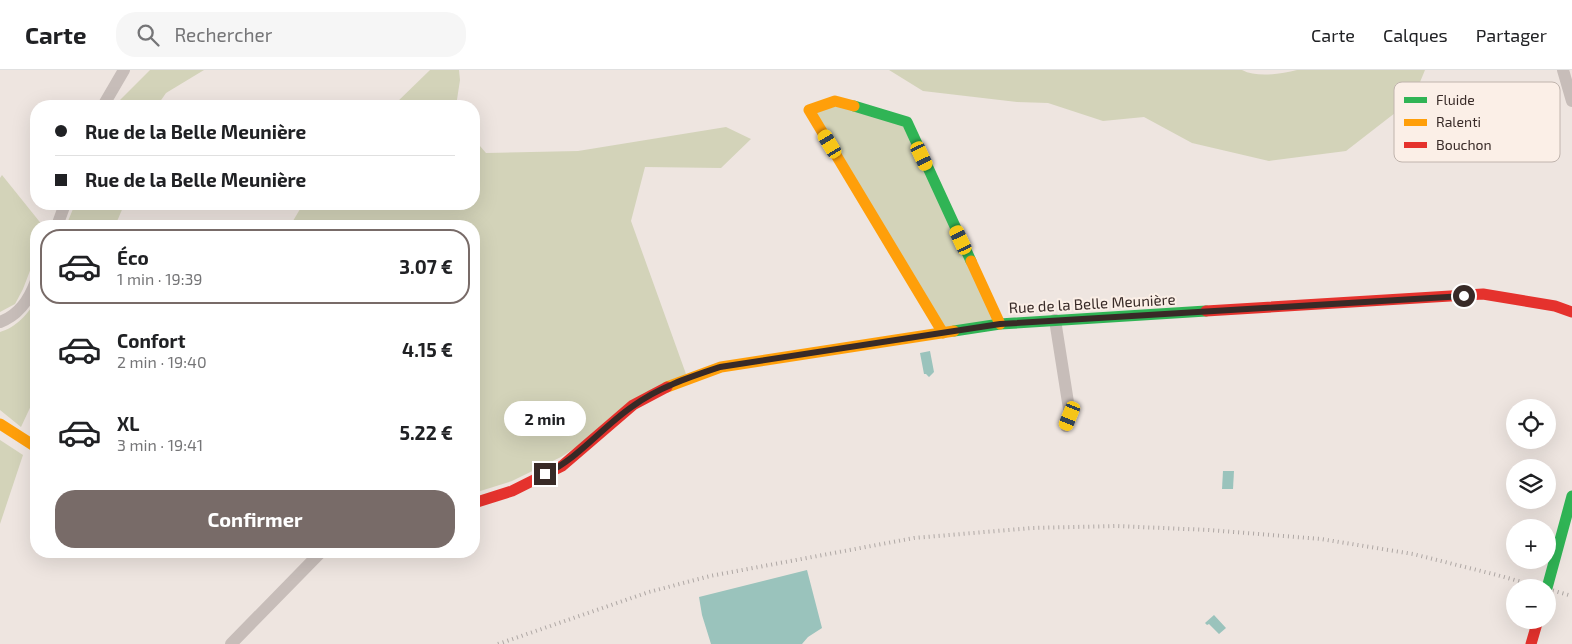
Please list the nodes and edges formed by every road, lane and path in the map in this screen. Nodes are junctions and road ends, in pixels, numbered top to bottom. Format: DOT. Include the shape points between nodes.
graph roads {
  1 [pos="124,70"];
  2 [pos="1563,70"];
  3 [pos="106,100"];
  4 [pos="1572,101"];
  5 [pos="30,295"];
  6 [pos="1572,312"];
  7 [pos="1055,320"];
  8 [pos="0,322"];
  9 [pos="1000,324"];
  10 [pos="943,333"];
  11 [pos="0,424"];
  12 [pos="1066,426"];
  13 [pos="30,444"];
  14 [pos="1572,496"];
  15 [pos="480,501"];
  16 [pos="315,558"];
  17 [pos="1549,579"];
  18 [pos="1535,629"];
  19 [pos="231,644"];
  20 [pos="1531,644"];
  1 -- 3 [label="street"];
  2 -- 4 [label="street"];
  5 -- 8 [label="street" via="22,307"];
  6 -- 7 [label="street, Rue de la Belle Meunière" via="1555,306 1483,294"];
  7 -- 9 [label="street, Rue de la Belle Meunière"];
  7 -- 12 [label="street" via="1070,416"];
  9 -- 10 [label="street, Rue de la Belle Meunière"];
  9 -- 10 [label="street" via="907,122 835,101 809,110"];
  10 -- 15 [label="street, Rue de la Belle Meunière" via="720,367 693,376 633,405 562,466 512,491"];
  11 -- 13 [label="street"];
  14 -- 17 [label="street"];
  16 -- 19 [label="street"];
  18 -- 20 [label="street"];
}
